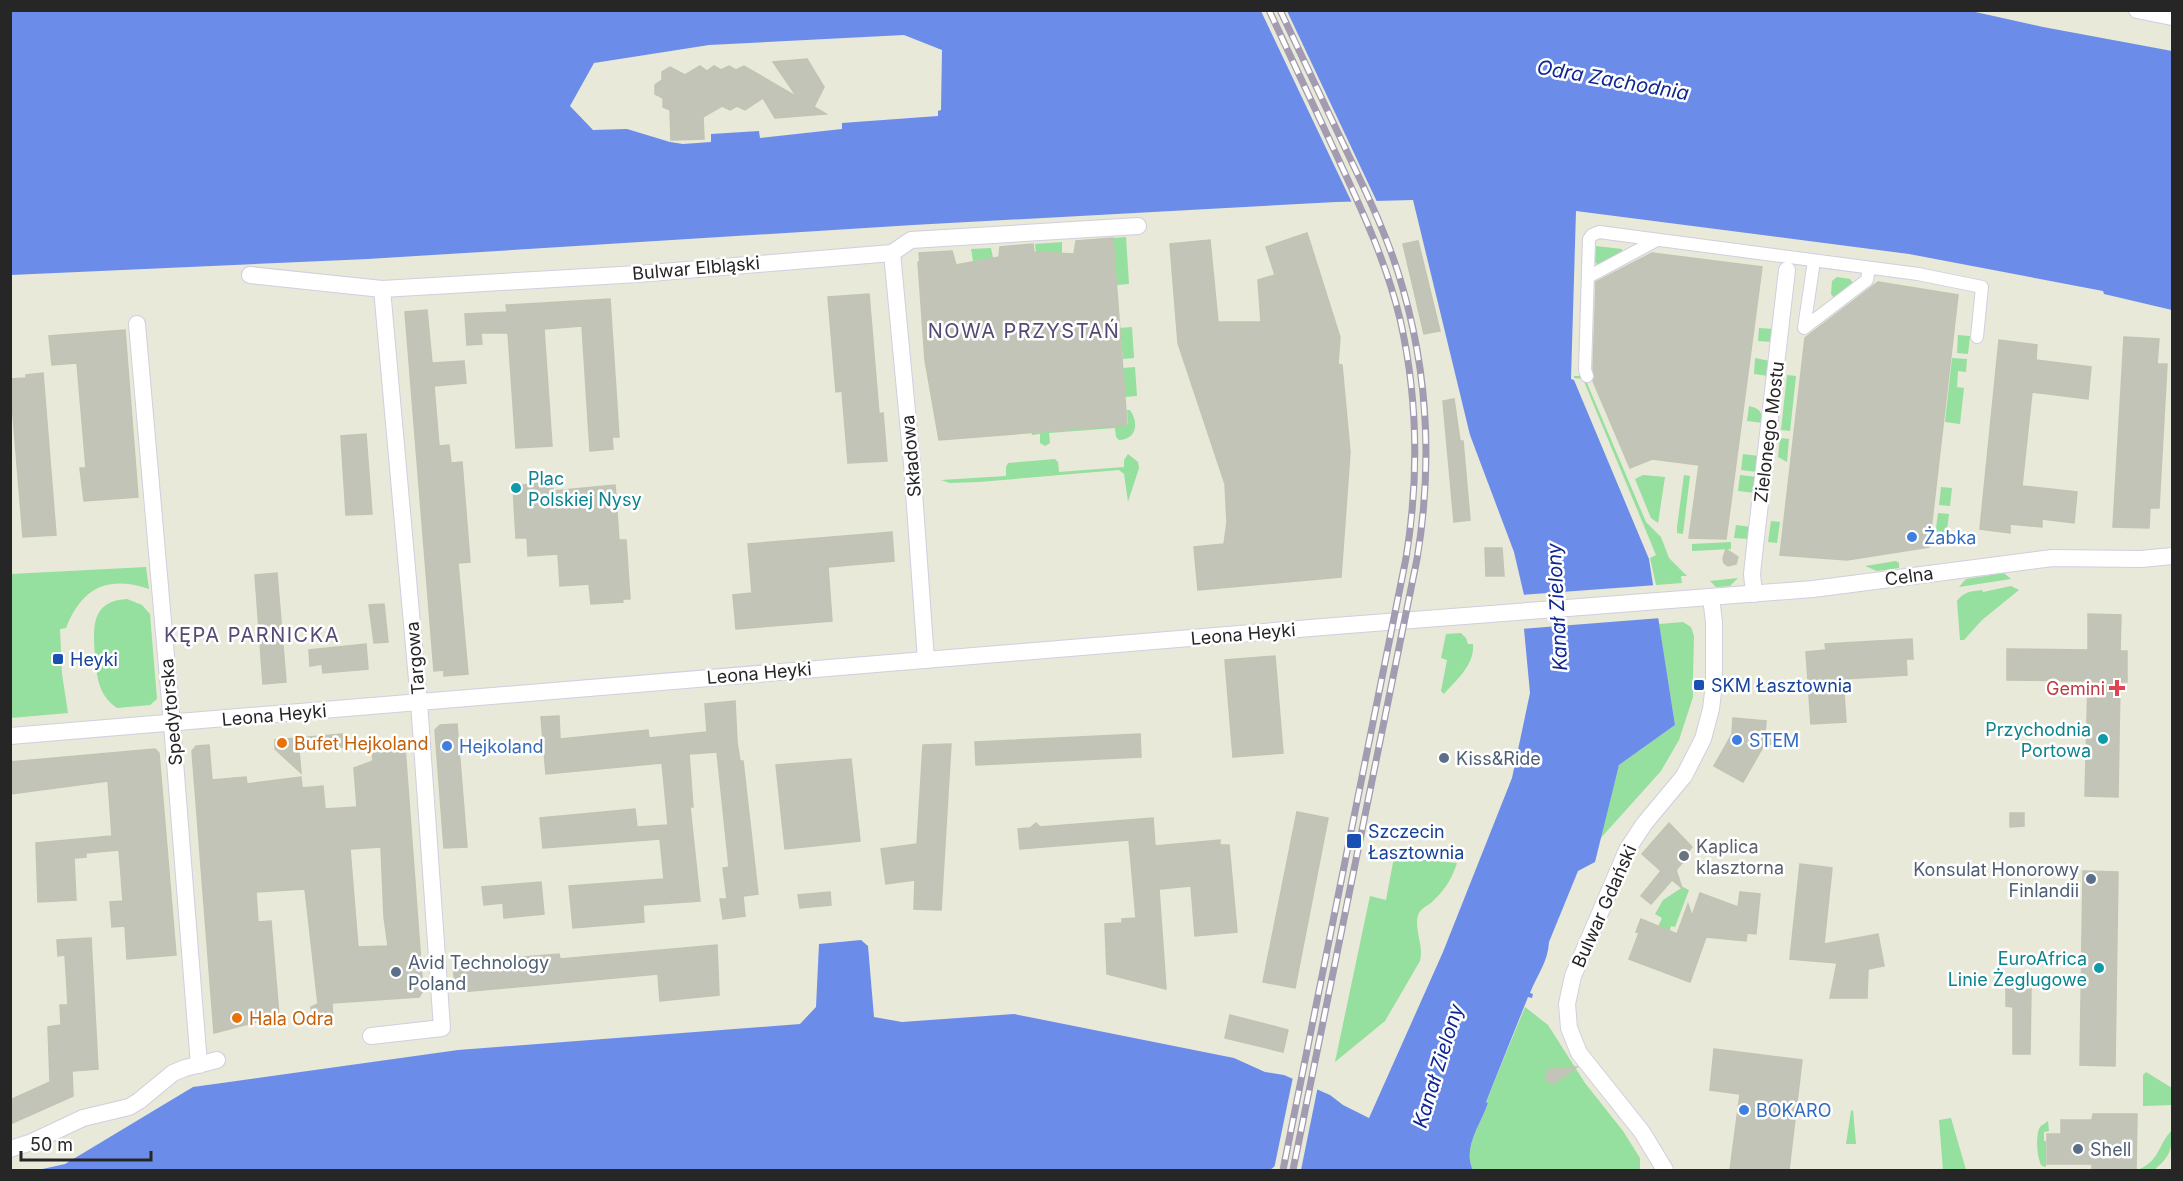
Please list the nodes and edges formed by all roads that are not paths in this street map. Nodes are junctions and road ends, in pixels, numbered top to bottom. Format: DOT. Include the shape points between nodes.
graph roads {
  1 [pos="2137,10"];
  2 [pos="2172,17"];
  3 [pos="1138,226"];
  4 [pos="1657,240"];
  5 [pos="892,253"];
  6 [pos="1814,261"];
  7 [pos="1869,268"];
  8 [pos="1787,270"];
  9 [pos="250,275"];
  10 [pos="1588,277"];
  11 [pos="382,289"];
  12 [pos="137,324"];
  13 [pos="1977,337"];
  14 [pos="1587,376"];
  15 [pos="2172,556"];
  16 [pos="2141,559"];
  17 [pos="2172,566"];
  18 [pos="1754,594"];
  19 [pos="1711,597"];
  20 [pos="1676,600"];
  21 [pos="926,660"];
  22 [pos="419,702"];
  23 [pos="172,724"];
  24 [pos="10,736"];
  25 [pos="371,1036"];
  26 [pos="217,1060"];
  27 [pos="199,1065"];
  28 [pos="10,1149"];
  29 [pos="1665,1170"];
  1 -- 2 [label="street"];
  3 -- 5 [label="street, Bulwar Elbląski" via="911,240"];
  4 -- 6 [label="street"];
  4 -- 10 [label="street"];
  4 -- 10 [label="street" via="1599,232 1592,235"];
  5 -- 11 [label="street, Bulwar Elbląski" via="638,274"];
  5 -- 21 [label="street, Składowa"];
  6 -- 7 [label="street"];
  6 -- 7 [label="street" via="1804,328 1867,280"];
  7 -- 13 [label="street" via="1982,287"];
  8 -- 18 [label="street, Zielonego Mostu" via="1753,571"];
  9 -- 11 [label="street, Bulwar Elbląski"];
  10 -- 14 [label="street"];
  11 -- 22 [label="street, Targowa"];
  12 -- 23 [label="street, Spedytorska"];
  15 -- 16 [label="street, Celna"];
  16 -- 17 [label="street, Celna"];
  16 -- 18 [label="street, Celna" via="2034,560"];
  18 -- 19 [label="street, Celna"];
  19 -- 20 [label="street, Celna"];
  19 -- 29 [label="street, Bulwar Gdański" via="1714,684 1703,739 1684,776 1627,850 1573,976 1567,1004 1569,1028 1579,1053 1642,1132"];
  20 -- 21 [label="street, Leona Heyki"];
  21 -- 22 [label="street, Leona Heyki"];
  22 -- 23 [label="street, Leona Heyki"];
  22 -- 25 [label="street, Targowa" via="442,1028"];
  23 -- 24 [label="street, Leona Heyki"];
  23 -- 27 [label="street, Spedytorska"];
  26 -- 27 [label="street"];
  27 -- 28 [label="street" via="173,1073 129,1107 83,1118"];
}
